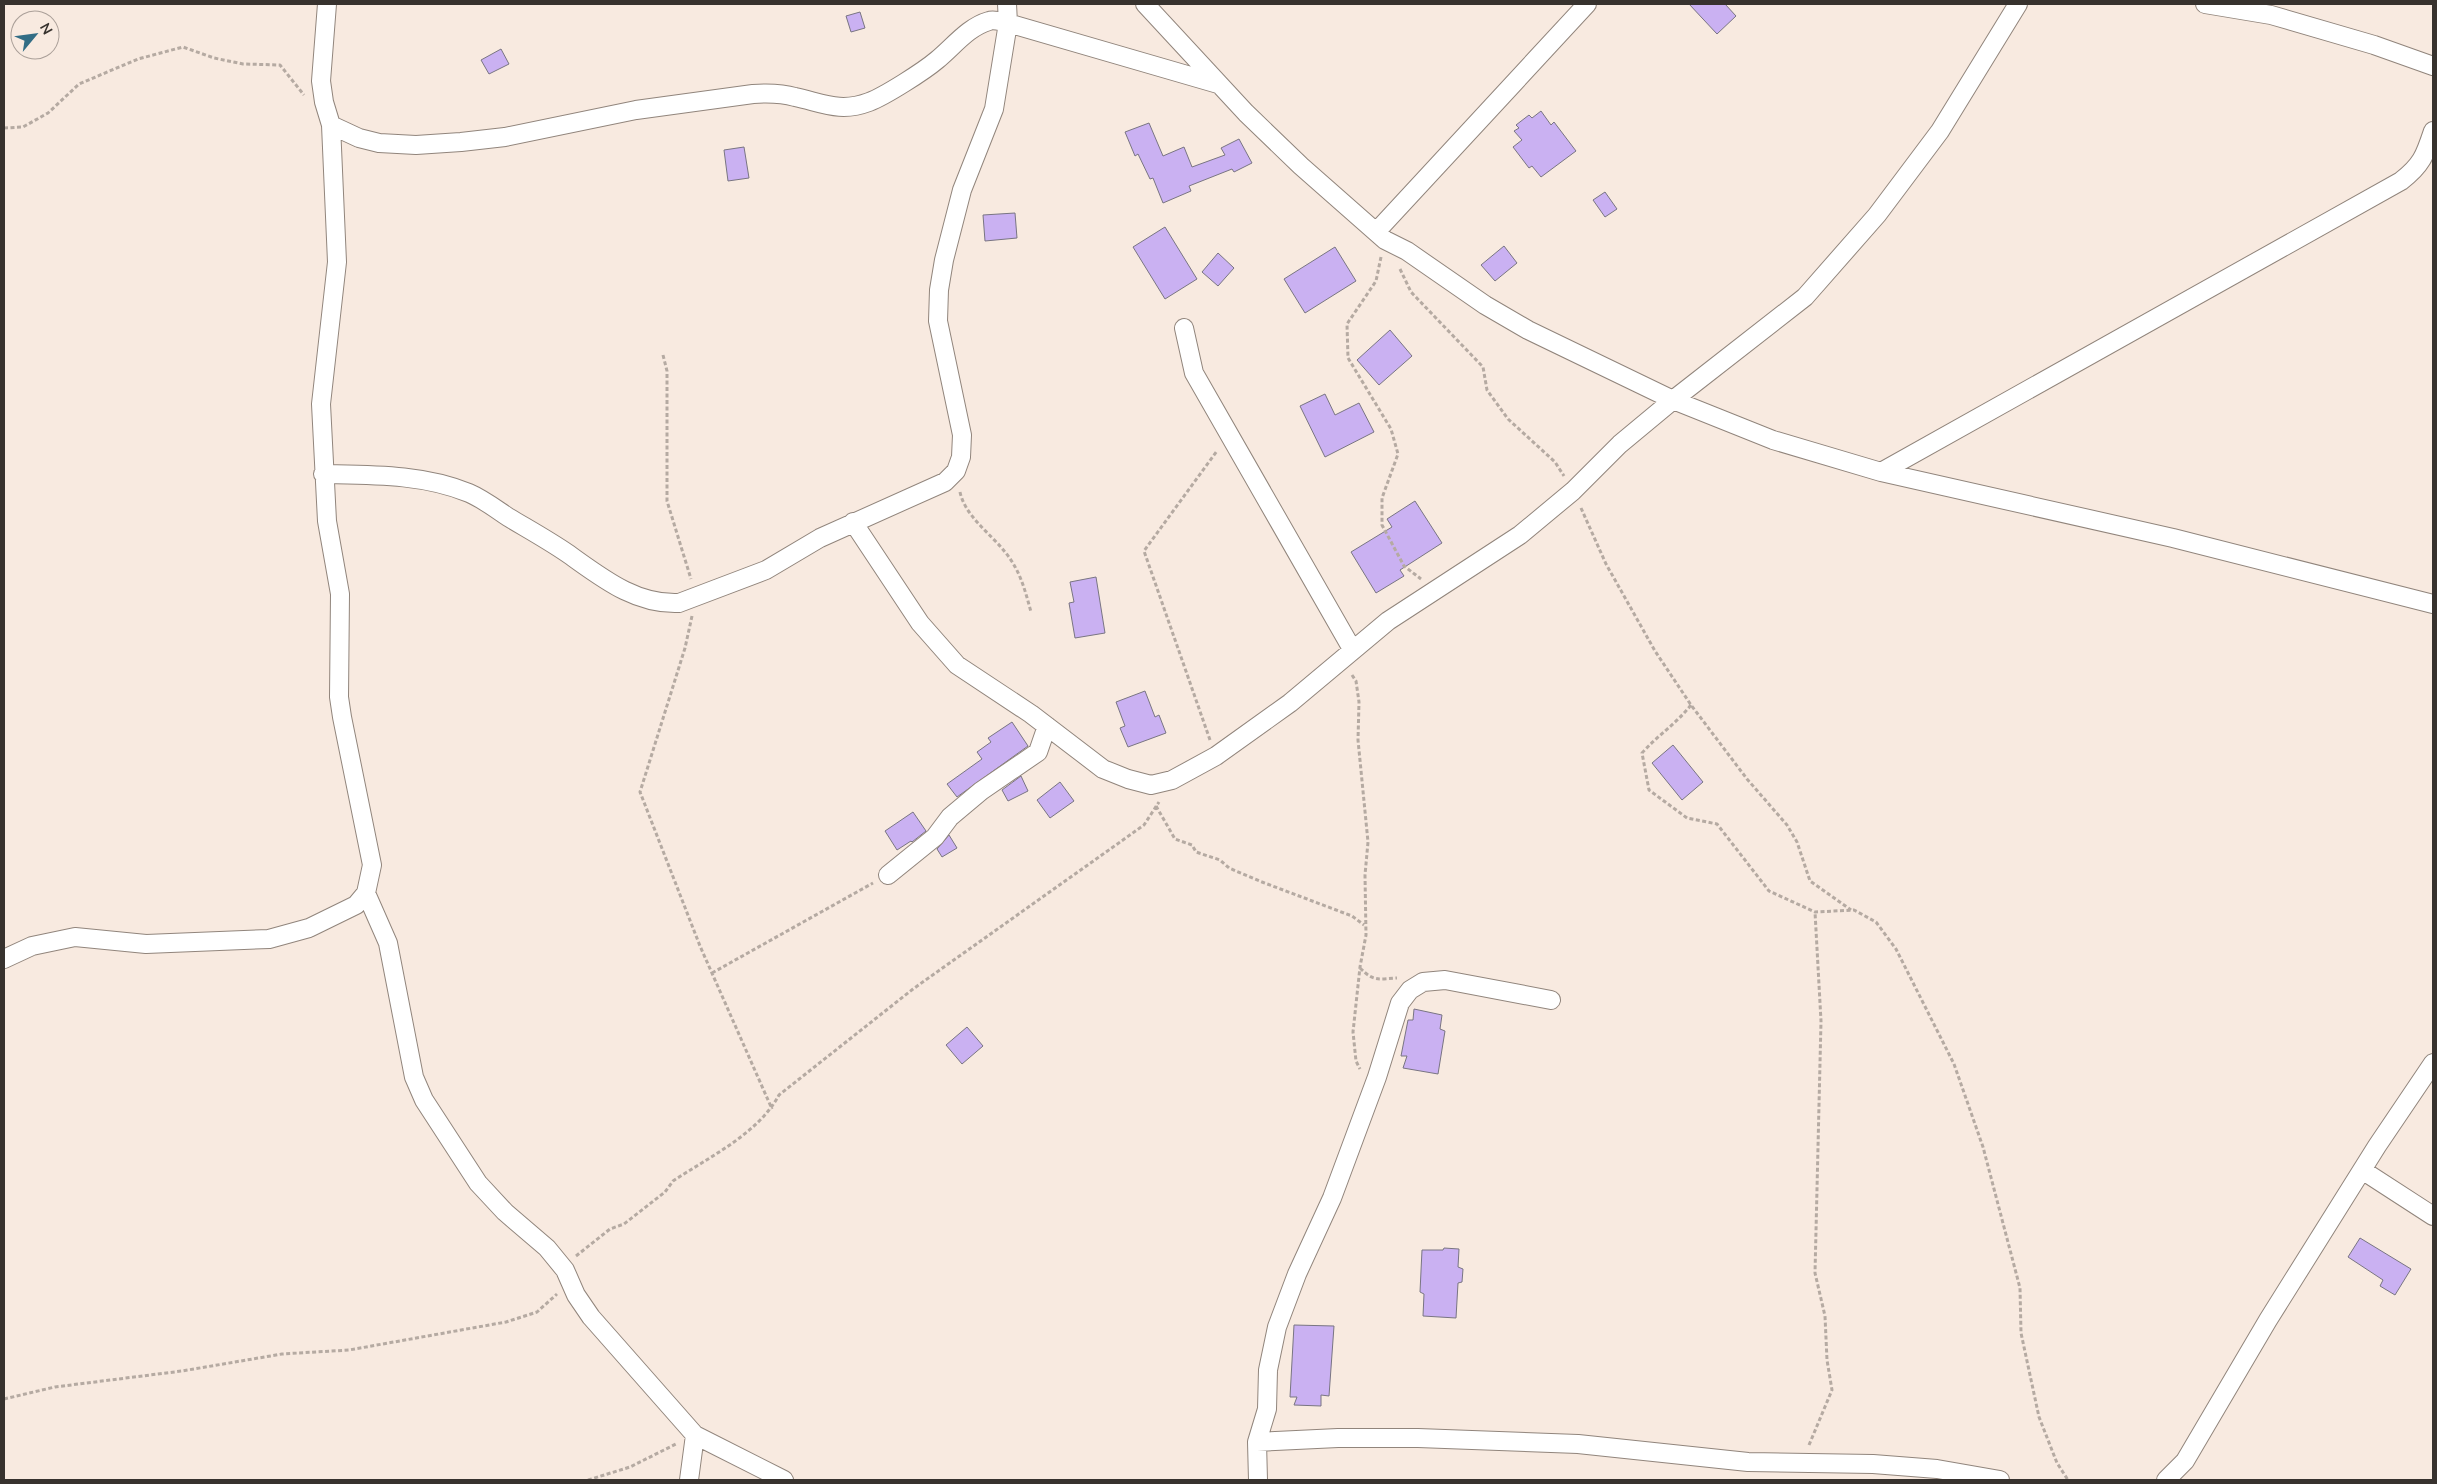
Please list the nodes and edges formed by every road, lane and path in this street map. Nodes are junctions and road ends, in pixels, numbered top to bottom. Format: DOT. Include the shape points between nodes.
graph roads {
  1 [pos="327,4"];
  2 [pos="1007,4"];
  3 [pos="1145,4"];
  4 [pos="1587,4"];
  5 [pos="2018,4"];
  6 [pos="2205,4"];
  7 [pos="2273,9"];
  8 [pos="1008,23"];
  9 [pos="2433,66"];
  10 [pos="1219,85"];
  11 [pos="305,95"];
  12 [pos="331,125"];
  13 [pos="4,128"];
  14 [pos="2433,131"];
  15 [pos="1380,236"];
  16 [pos="1398,266"];
  17 [pos="1184,328"];
  18 [pos="663,355"];
  19 [pos="1673,400"];
  20 [pos="1229,434"];
  21 [pos="956,471"];
  22 [pos="1881,472"];
  23 [pos="323,474"];
  24 [pos="1573,491"];
  25 [pos="853,522"];
  26 [pos="1435,591"];
  27 [pos="697,597"];
  28 [pos="2433,604"];
  29 [pos="1031,612"];
  30 [pos="1347,654"];
  31 [pos="1691,705"];
  32 [pos="1047,726"];
  33 [pos="1216,756"];
  34 [pos="1172,780"];
  35 [pos="1150,785"];
  36 [pos="1156,808"];
  37 [pos="888,875"];
  38 [pos="366,893"];
  39 [pos="1852,910"];
  40 [pos="1815,912"];
  41 [pos="1365,925"];
  42 [pos="4,959"];
  43 [pos="1360,967"];
  44 [pos="712,973"];
  45 [pos="1423,982"];
  46 [pos="1551,1000"];
  47 [pos="2433,1063"];
  48 [pos="1364,1075"];
  49 [pos="772,1109"];
  50 [pos="2362,1170"];
  51 [pos="2433,1216"];
  52 [pos="568,1276"];
  53 [pos="4,1399"];
  54 [pos="695,1435"];
  55 [pos="1257,1442"];
  56 [pos="1802,1462"];
  57 [pos="588,1480"];
  58 [pos="690,1480"];
  59 [pos="784,1480"];
  60 [pos="1258,1480"];
  61 [pos="2000,1480"];
  62 [pos="2068,1480"];
  63 [pos="2166,1480"];
  1 -- 12 [label="street" via="321,81"];
  2 -- 8 [label="street"];
  3 -- 10 [label="street"];
  4 -- 15 [label="street"];
  5 -- 19 [label="street" via="1940,131 1870,223 1805,297"];
  6 -- 7 [label="street"];
  7 -- 9 [label="street"];
  8 -- 10 [label="street"];
  8 -- 12 [label="street" via="991,20 974,28 929,66 871,101 853,106 832,108 773,93 753,94 636,110 504,137 416,145 380,143 359,138"];
  8 -- 21 [label="street" via="994,109 962,190 939,290 938,321 962,435 962,457"];
  10 -- 15 [label="street" via="1301,166"];
  11 -- 13 [label="path" via="280,65 243,64 182,47 138,59 79,84 48,113 23,127"];
  12 -- 23 [label="street" via="337,262 320,404"];
  14 -- 22 [label="street" via="2417,168 2401,181"];
  15 -- 19 [label="street" via="1528,330"];
  15 -- 26 [label="path" via="1376,281 1347,324 1348,358 1391,429 1398,454 1382,498 1382,525 1404,566"];
  16 -- 24 [label="path" via="1412,292 1482,367 1487,390 1508,419 1555,462"];
  17 -- 20 [label="street" via="1194,373"];
  18 -- 27 [label="path" via="668,371 667,501"];
  19 -- 22 [label="street" via="1773,440"];
  19 -- 24 [label="street" via="1620,444"];
  20 -- 30 [label="street"];
  20 -- 33 [label="path" via="1144,551"];
  21 -- 25 [label="street" via="931,490"];
  21 -- 29 [label="path" via="963,504 1007,553 1022,578"];
  22 -- 28 [label="street" via="2173,538"];
  23 -- 27 [label="street" via="415,478 445,484 471,494 566,552 610,584 664,604"];
  23 -- 38 [label="street" via="327,521 340,594 339,697 372,865"];
  24 -- 26 [label="street" via="1520,534"];
  24 -- 31 [label="path" via="1606,564 1655,651"];
  25 -- 27 [label="street" via="766,570"];
  25 -- 32 [label="street" via="943,652 973,677"];
  26 -- 30 [label="street" via="1388,621"];
  27 -- 44 [label="path" via="685,648 640,792"];
  30 -- 33 [label="street" via="1290,704"];
  30 -- 41 [label="path" via="1359,702 1358,740 1368,842"];
  31 -- 39 [label="path" via="1787,825 1797,842 1810,881"];
  31 -- 40 [label="path" via="1678,722 1659,734 1642,753 1650,790 1687,818 1717,824 1769,891"];
  32 -- 35 [label="street" via="1103,769"];
  32 -- 37 [label="street" via="1038,752 981,791 950,817 935,837"];
  33 -- 34 [label="street"];
  34 -- 35 [label="street"];
  34 -- 36 [label="path"];
  35 -- 36 [label="path"];
  36 -- 41 [label="path" via="1175,839 1192,845 1196,852 1220,860 1229,868 1262,882 1352,916"];
  36 -- 49 [label="path" via="1144,824 912,989 779,1096"];
  37 -- 44 [label="path"];
  38 -- 42 [label="street" via="356,905 338,915 310,928 269,939 146,944 75,937 32,946"];
  38 -- 52 [label="street" via="388,943 408,1053 424,1100 478,1182 547,1248"];
  39 -- 40 [label="path"];
  39 -- 62 [label="path" via="1876,922 1896,950 1954,1064 1983,1147 2020,1288 2021,1333 2039,1417 2057,1463"];
  40 -- 56 [label="path" via="1821,1021 1815,1273 1826,1316 1827,1360 1832,1390"];
  41 -- 43 [label="path"];
  43 -- 45 [label="path" via="1370,978 1406,978"];
  43 -- 48 [label="path" via="1353,1032 1356,1061"];
  44 -- 49 [label="path"];
  45 -- 46 [label="street" via="1445,980"];
  45 -- 55 [label="street" via="1410,990 1400,1003 1378,1077 1332,1198 1277,1327 1268,1370 1267,1409"];
  47 -- 50 [label="street"];
  49 -- 52 [label="path" via="745,1133 673,1181 665,1192 624,1224 610,1229 579,1253"];
  50 -- 51 [label="street"];
  50 -- 63 [label="street" via="2268,1320 2207,1427 2185,1461"];
  52 -- 53 [label="path" via="538,1312 506,1322 349,1350 282,1354 182,1372 55,1387"];
  52 -- 54 [label="street" via="576,1295 591,1316"];
  54 -- 57 [label="path" via="630,1467"];
  54 -- 58 [label="street"];
  54 -- 59 [label="street"];
  55 -- 56 [label="street" via="1338,1438 1479,1439 1578,1444 1748,1462"];
  55 -- 60 [label="street"];
  56 -- 61 [label="street" via="1937,1469"];
}
